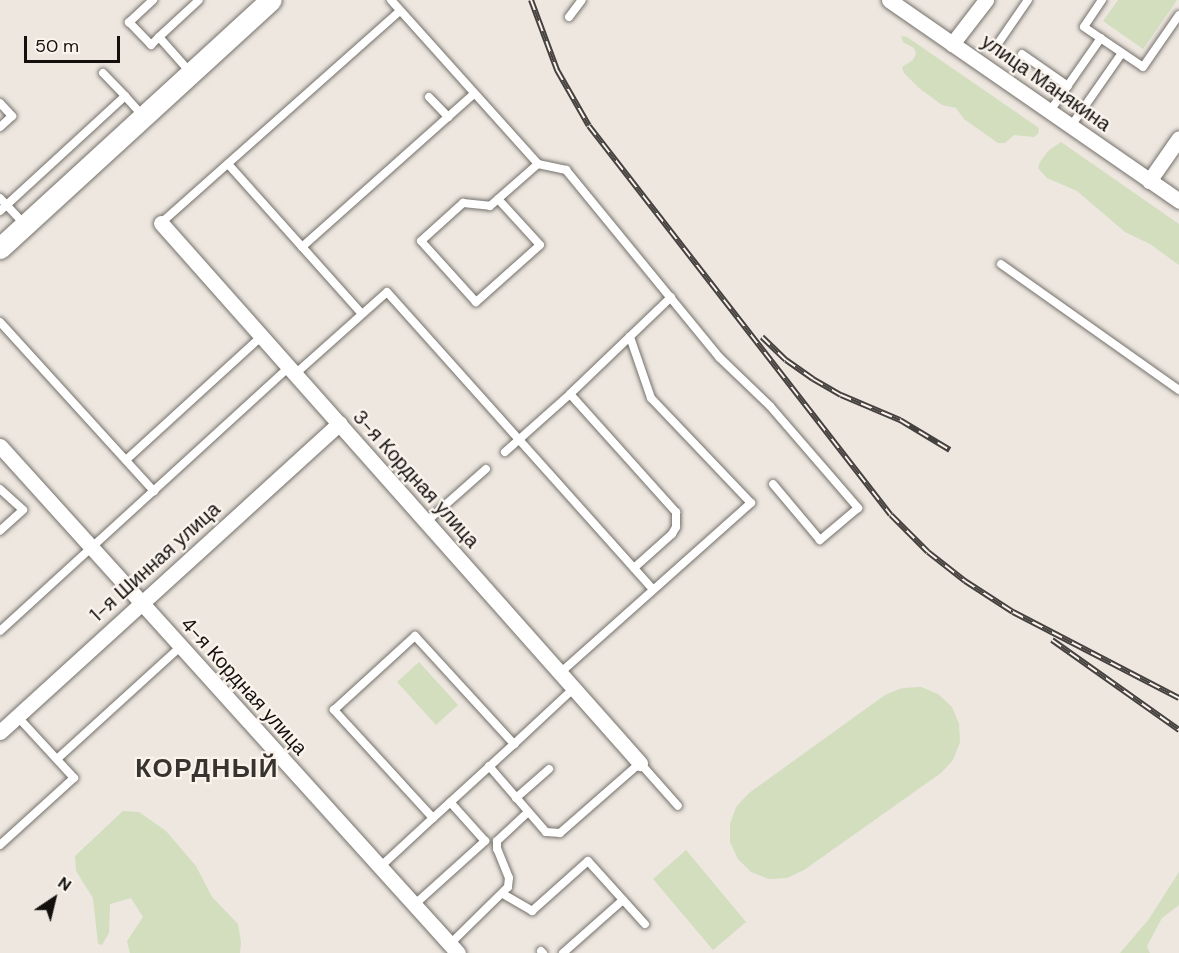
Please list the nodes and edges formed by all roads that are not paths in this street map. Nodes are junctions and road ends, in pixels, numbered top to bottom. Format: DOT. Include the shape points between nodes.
graph roads {
  1 [pos="153,0"];
  2 [pos="199,0"];
  3 [pos="391,0"];
  4 [pos="582,0"];
  5 [pos="888,0"];
  6 [pos="986,0"];
  7 [pos="1028,0"];
  8 [pos="1102,0"];
  9 [pos="262,3"];
  10 [pos="399,12"];
  11 [pos="1179,15"];
  12 [pos="569,18"];
  13 [pos="159,37"];
  14 [pos="1101,38"];
  15 [pos="999,42"];
  16 [pos="952,44"];
  17 [pos="1122,53"];
  18 [pos="1022,54"];
  19 [pos="103,73"];
  20 [pos="191,73"];
  21 [pos="1068,86"];
  22 [pos="474,94"];
  23 [pos="125,96"];
  24 [pos="429,97"];
  25 [pos="0,103"];
  26 [pos="1050,111"];
  27 [pos="143,116"];
  28 [pos="448,117"];
  29 [pos="1071,126"];
  30 [pos="0,127"];
  31 [pos="1178,141"];
  32 [pos="228,164"];
  33 [pos="538,164"];
  34 [pos="1149,181"];
  35 [pos="0,198"];
  36 [pos="498,199"];
  37 [pos="1179,201"];
  38 [pos="3,208"];
  39 [pos="161,223"];
  40 [pos="25,225"];
  41 [pos="302,247"];
  42 [pos="0,248"];
  43 [pos="1002,264"];
  44 [pos="671,297"];
  45 [pos="362,314"];
  46 [pos="0,322"];
  47 [pos="262,336"];
  48 [pos="630,337"];
  49 [pos="292,371"];
  50 [pos="1179,390"];
  51 [pos="570,394"];
  52 [pos="339,423"];
  53 [pos="519,439"];
  54 [pos="0,446"];
  55 [pos="505,452"];
  56 [pos="126,460"];
  57 [pos="486,469"];
  58 [pos="773,484"];
  59 [pos="0,489"];
  60 [pos="154,491"];
  61 [pos="426,522"];
  62 [pos="0,531"];
  63 [pos="91,548"];
  64 [pos="634,568"];
  65 [pos="653,590"];
  66 [pos="141,604"];
  67 [pos="0,631"];
  68 [pos="180,646"];
  69 [pos="560,673"];
  70 [pos="574,688"];
  71 [pos="17,716"];
  72 [pos="0,732"];
  73 [pos="514,744"];
  74 [pos="57,759"];
  75 [pos="640,763"];
  76 [pos="489,766"];
  77 [pos="549,769"];
  78 [pos="516,798"];
  79 [pos="450,802"];
  80 [pos="678,806"];
  81 [pos="528,812"];
  82 [pos="433,818"];
  83 [pos="0,845"];
  84 [pos="380,867"];
  85 [pos="503,894"];
  86 [pos="622,900"];
  87 [pos="412,902"];
  88 [pos="645,924"];
  89 [pos="454,948"];
  90 [pos="563,953"];
  1 -- 13 [label="lane" via="129,22 151,45"];
  2 -- 13 [label="lane"];
  3 -- 10 [label="lane"];
  4 -- 12 [label="lane"];
  5 -- 16 [label="street, улица Манякина"];
  6 -- 16 [label="street"];
  7 -- 15 [label="lane"];
  8 -- 14 [label="lane" via="1084,27"];
  9 -- 20 [label="main road"];
  10 -- 22 [label="lane"];
  10 -- 32 [label="lane"];
  11 -- 17 [label="lane" via="1143,67"];
  13 -- 20 [label="lane"];
  14 -- 17 [label="lane"];
  14 -- 21 [label="lane"];
  16 -- 26 [label="street, улица Манякина"];
  17 -- 29 [label="lane"];
  18 -- 21 [label="lane"];
  19 -- 23 [label="lane"];
  20 -- 27 [label="main road"];
  21 -- 26 [label="lane"];
  22 -- 28 [label="lane"];
  22 -- 33 [label="lane"];
  23 -- 27 [label="lane"];
  23 -- 38 [label="lane"];
  24 -- 28 [label="lane"];
  25 -- 30 [label="lane" via="12,116"];
  26 -- 29 [label="street, улица Манякина"];
  27 -- 40 [label="main road"];
  28 -- 41 [label="lane"];
  29 -- 34 [label="street, улица Манякина"];
  31 -- 34 [label="street"];
  32 -- 39 [label="lane"];
  32 -- 41 [label="lane"];
  33 -- 36 [label="lane"];
  33 -- 44 [label="lane" via="566,170"];
  34 -- 37 [label="street, улица Манякина"];
  35 -- 38 [label="lane"];
  36 -- 36 [label="lane" via="490,206 463,203 421,241 476,302 540,245"];
  38 -- 40 [label="lane"];
  39 -- 47 [label="street, 3-я Кордная улица"];
  40 -- 42 [label="main road"];
  41 -- 45 [label="lane"];
  43 -- 50 [label="lane"];
  44 -- 48 [label="lane"];
  44 -- 58 [label="lane" via="719,357 770,406 858,508 820,540"];
  45 -- 49 [label="lane"];
  45 -- 53 [label="lane" via="387,292"];
  46 -- 56 [label="lane"];
  47 -- 49 [label="street, 3-я Кордная улица"];
  47 -- 56 [label="lane"];
  48 -- 51 [label="lane"];
  48 -- 65 [label="lane" via="651,398 751,503"];
  49 -- 52 [label="street, 3-я Кордная улица"];
  49 -- 60 [label="lane"];
  51 -- 53 [label="lane"];
  51 -- 64 [label="lane" via="676,512 672,534"];
  52 -- 61 [label="street, 3-я Кордная улица"];
  52 -- 66 [label="street, 1-я Шинная улица"];
  53 -- 55 [label="lane"];
  53 -- 64 [label="lane"];
  54 -- 63 [label="street, 4-я Кордная улица"];
  56 -- 60 [label="lane"];
  57 -- 61 [label="lane"];
  59 -- 62 [label="lane" via="22,510"];
  60 -- 63 [label="lane"];
  61 -- 69 [label="street, 3-я Кордная улица"];
  63 -- 66 [label="street, 4-я Кордная улица"];
  63 -- 67 [label="lane"];
  64 -- 65 [label="lane"];
  65 -- 69 [label="lane"];
  66 -- 68 [label="street, 4-я Кордная улица"];
  66 -- 71 [label="street, 1-я Шинная улица"];
  68 -- 74 [label="lane"];
  68 -- 84 [label="street, 4-я Кордная улица"];
  69 -- 70 [label="street, 3-я Кордная улица"];
  70 -- 73 [label="lane"];
  70 -- 75 [label="street, 3-я Кордная улица"];
  71 -- 72 [label="street, 1-я Шинная улица"];
  71 -- 74 [label="lane"];
  73 -- 76 [label="lane"];
  73 -- 82 [label="lane" via="414,636 382,665 334,710"];
  74 -- 83 [label="lane" via="74,778"];
  75 -- 80 [label="lane"];
  75 -- 81 [label="lane" via="560,834 546,832"];
  76 -- 78 [label="lane"];
  76 -- 79 [label="lane"];
  77 -- 78 [label="lane"];
  78 -- 81 [label="lane"];
  79 -- 82 [label="lane"];
  79 -- 87 [label="lane" via="485,841 415,905"];
  81 -- 85 [label="lane" via="497,841 496,849 509,878"];
  82 -- 84 [label="lane"];
  84 -- 87 [label="street, 4-я Кордная улица"];
  85 -- 86 [label="lane" via="532,911 588,861"];
  85 -- 89 [label="lane"];
  86 -- 88 [label="lane"];
  86 -- 90 [label="lane"];
  87 -- 89 [label="street, 4-я Кордная улица"];
}
